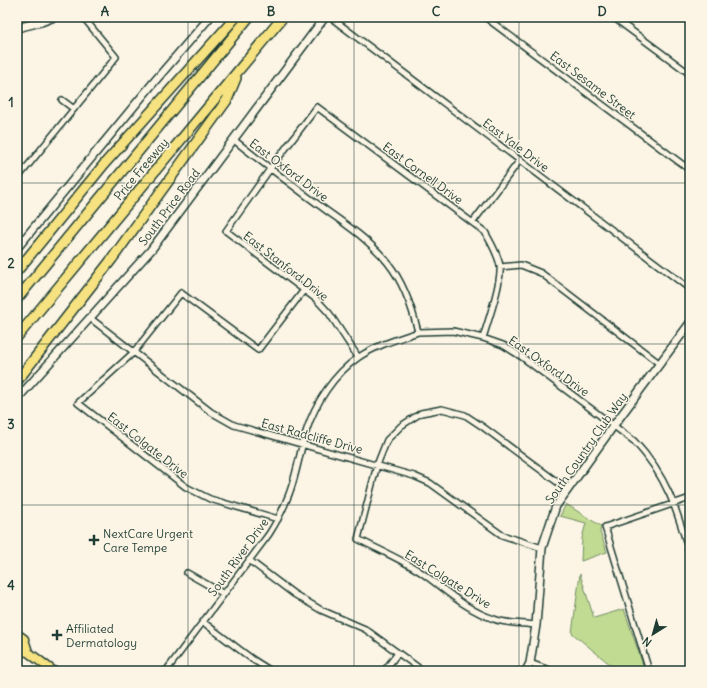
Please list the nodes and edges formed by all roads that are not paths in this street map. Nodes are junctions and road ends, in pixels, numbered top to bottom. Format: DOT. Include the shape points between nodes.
graph roads {
  1 [pos="54,17"];
  2 [pos="83,17"];
  3 [pos="210,17"];
  4 [pos="236,17"];
  5 [pos="248,17"];
  6 [pos="283,17"];
  7 [pos="325,17"];
  8 [pos="330,17"];
  9 [pos="485,17"];
  10 [pos="613,17"];
  11 [pos="17,28"];
  12 [pos="240,69"];
  13 [pos="690,74"];
  14 [pos="62,100"];
  15 [pos="74,109"];
  16 [pos="234,140"];
  17 [pos="520,160"];
  18 [pos="270,169"];
  19 [pos="690,170"];
  20 [pos="17,179"];
  21 [pos="473,222"];
  22 [pos="17,248"];
  23 [pos="500,267"];
  24 [pos="17,271"];
  25 [pos="690,289"];
  26 [pos="304,290"];
  27 [pos="17,299"];
  28 [pos="90,318"];
  29 [pos="690,324"];
  30 [pos="418,332"];
  31 [pos="17,336"];
  32 [pos="483,338"];
  33 [pos="134,352"];
  34 [pos="358,357"];
  35 [pos="660,364"];
  36 [pos="17,381"];
  37 [pos="17,399"];
  38 [pos="614,425"];
  39 [pos="302,444"];
  40 [pos="377,465"];
  41 [pos="568,490"];
  42 [pos="690,498"];
  43 [pos="673,502"];
  44 [pos="278,518"];
  45 [pos="542,548"];
  46 [pos="690,555"];
  47 [pos="249,560"];
  48 [pos="187,573"];
  49 [pos="224,594"];
  50 [pos="203,622"];
  51 [pos="536,625"];
  52 [pos="17,634"];
  53 [pos="17,650"];
  54 [pos="28,652"];
  55 [pos="398,653"];
  56 [pos="530,663"];
  57 [pos="53,671"];
  58 [pos="166,671"];
  59 [pos="271,671"];
  60 [pos="384,671"];
  61 [pos="423,671"];
  62 [pos="526,671"];
  63 [pos="552,671"];
  64 [pos="649,671"];
  1 -- 11 [label="main road"];
  2 -- 15 [label="street" via="116,57"];
  3 -- 22 [label="main road"];
  4 -- 24 [label="highway" via="116,150"];
  5 -- 27 [label="highway, Price Freeway"];
  6 -- 12 [label="highway, Price Freeway"];
  7 -- 16 [label="main road, South Price Road"];
  8 -- 17 [label="street, East Yale Drive"];
  9 -- 19 [label="street, East Sesame Street"];
  10 -- 13 [label="street"];
  12 -- 31 [label="highway, Price Freeway"];
  12 -- 36 [label="highway" via="227,100 112,259"];
  14 -- 15 [label="street"];
  15 -- 20 [label="street"];
  16 -- 18 [label="street, East Oxford Drive"];
  16 -- 28 [label="main road, South Price Road" via="166,231"];
  17 -- 21 [label="street"];
  17 -- 25 [label="street, East Yale Drive"];
  18 -- 21 [label="street, East Cornell Drive" via="317,107"];
  18 -- 26 [label="street, East Stanford Drive" via="226,231"];
  18 -- 30 [label="street, East Oxford Drive" via="380,253 401,283"];
  21 -- 23 [label="street, East Cornell Drive" via="485,232 496,252"];
  23 -- 32 [label="street, East Cornell Drive" via="499,281"];
  23 -- 35 [label="street" via="520,265 541,273"];
  26 -- 33 [label="street" via="258,350 181,293"];
  26 -- 34 [label="street, East Stanford Drive" via="329,313"];
  28 -- 33 [label="street, East Radcliffe Drive"];
  28 -- 37 [label="main road, South Price Road"];
  29 -- 35 [label="main road, South Country Club Way"];
  30 -- 32 [label="street, East Oxford Drive" via="453,331"];
  30 -- 34 [label="street, South River Drive" via="390,341"];
  32 -- 38 [label="street, East Oxford Drive" via="503,345 522,357"];
  33 -- 39 [label="street, East Radcliffe Drive" via="211,412 234,425"];
  33 -- 44 [label="street, East Colgate Drive" via="78,403 186,488 210,499"];
  34 -- 39 [label="street, South River Drive" via="336,378 319,401"];
  35 -- 38 [label="main road, South Country Club Way"];
  38 -- 41 [label="main road, South Country Club Way"];
  38 -- 43 [label="street, East Oxford Drive" via="648,456"];
  39 -- 40 [label="street, East Radcliffe Drive"];
  39 -- 44 [label="street, South River Drive" via="288,498"];
  40 -- 41 [label="street" via="387,440 401,426 421,413 442,409 465,415"];
  40 -- 45 [label="street, East Radcliffe Drive" via="430,483 502,535"];
  40 -- 51 [label="street, East Colgate Drive" via="358,539 422,573 475,611 495,620"];
  41 -- 45 [label="main road, South Country Club Way" via="556,506"];
  42 -- 43 [label="street"];
  43 -- 46 [label="street, East Oxford Drive"];
  43 -- 64 [label="street" via="605,527"];
  44 -- 47 [label="street, South River Drive"];
  45 -- 51 [label="main road, South Country Club Way"];
  47 -- 49 [label="street, South River Drive"];
  47 -- 55 [label="street" via="294,594 321,610 365,628"];
  48 -- 49 [label="street"];
  49 -- 50 [label="street, South River Drive"];
  50 -- 58 [label="street, South River Drive"];
  50 -- 59 [label="street"];
  51 -- 56 [label="main road, South Country Club Way"];
  52 -- 54 [label="main road" via="24,639"];
  53 -- 54 [label="main road"];
  54 -- 57 [label="main road"];
  55 -- 60 [label="street"];
  55 -- 61 [label="street"];
  56 -- 62 [label="main road, South Country Club Way"];
  56 -- 63 [label="street"];
}
